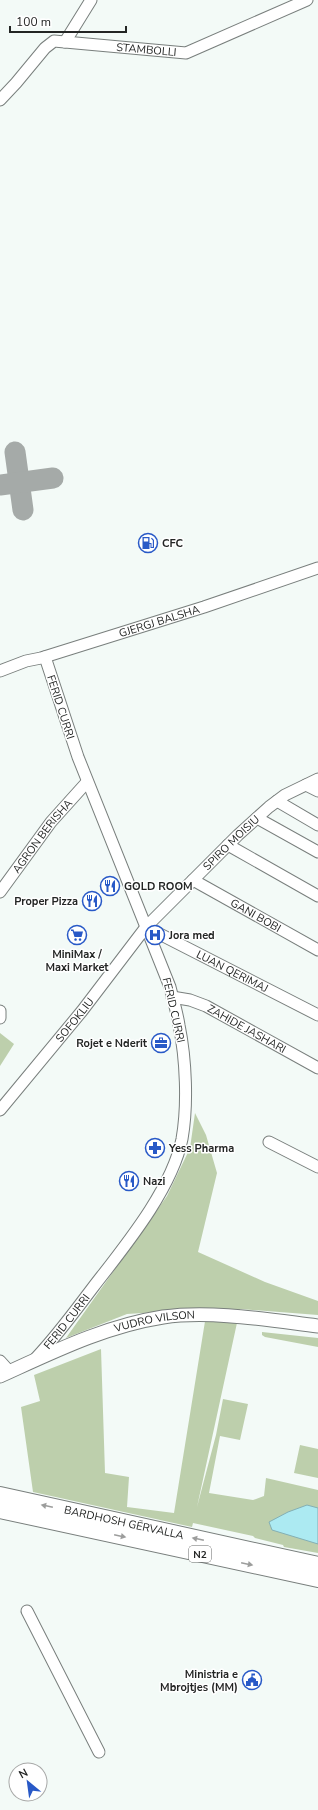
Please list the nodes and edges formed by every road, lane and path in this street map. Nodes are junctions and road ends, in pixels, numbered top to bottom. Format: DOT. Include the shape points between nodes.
graph roads {
  1 [pos="91,0"];
  2 [pos="307,0"];
  3 [pos="65,42"];
  4 [pos="0,100"];
  5 [pos="318,568"];
  6 [pos="45,657"];
  7 [pos="0,671"];
  8 [pos="318,779"];
  9 [pos="87,782"];
  10 [pos="306,785"];
  11 [pos="318,791"];
  12 [pos="277,801"];
  13 [pos="256,818"];
  14 [pos="318,825"];
  15 [pos="228,844"];
  16 [pos="318,852"];
  17 [pos="193,880"];
  18 [pos="0,892"];
  19 [pos="318,896"];
  20 [pos="146,927"];
  21 [pos="318,950"];
  22 [pos="172,997"];
  23 [pos="0,1011"];
  24 [pos="318,1015"];
  25 [pos="0,1018"];
  26 [pos="318,1068"];
  27 [pos="0,1110"];
  28 [pos="269,1142"];
  29 [pos="318,1166"];
  30 [pos="318,1326"];
  31 [pos="0,1361"];
  32 [pos="32,1361"];
  33 [pos="5,1374"];
  34 [pos="0,1496"];
  35 [pos="0,1510"];
  36 [pos="318,1565"];
  37 [pos="318,1579"];
  38 [pos="26,1611"];
  39 [pos="99,1752"];
  1 -- 3 [label="street"];
  2 -- 3 [label="street, STAMBOLLI" via="186,53"];
  3 -- 4 [label="street, STAMBOLLI" via="54,41 48,44"];
  5 -- 6 [label="street, GJERGJ BALSHA"];
  6 -- 7 [label="street, GJERGJ BALSHA"];
  6 -- 9 [label="street, FERID CURRI"];
  8 -- 10 [label="street, SPIRO MOISIU"];
  9 -- 18 [label="street, AGRON BERISHA" via="51,822"];
  9 -- 20 [label="street, FERID CURRI"];
  10 -- 11 [label="street"];
  10 -- 12 [label="street, SPIRO MOISIU"];
  12 -- 13 [label="street, SPIRO MOISIU"];
  12 -- 14 [label="street"];
  13 -- 15 [label="street, SPIRO MOISIU"];
  13 -- 16 [label="street"];
  15 -- 17 [label="street, SPIRO MOISIU"];
  15 -- 19 [label="street"];
  17 -- 20 [label="street, SPIRO MOISIU"];
  17 -- 21 [label="street, GANI BOBI"];
  20 -- 22 [label="street, FERID CURRI" via="165,972"];
  20 -- 24 [label="street, LUAN QERIMAJ"];
  20 -- 27 [label="street, SOFOKLIU" via="82,1011"];
  22 -- 26 [label="street, ZAHIDE JASHARI" via="206,1006"];
  22 -- 32 [label="street, FERID CURRI" via="182,1044 185,1092 182,1138 175,1162 160,1192 127,1243 55,1336"];
  23 -- 25 [label="street"];
  28 -- 29 [label="street"];
  30 -- 32 [label="main road, VUDRO VILSON" via="212,1315 164,1317 116,1327"];
  31 -- 33 [label="street"];
  32 -- 33 [label="main road, VUDRO VILSON"];
  36 -- 34 [label="highway, BARDHOSH GËRVALLA / N2, one-way"];
  35 -- 37 [label="highway, BARDHOSH GËRVALLA / N2, one-way"];
  38 -- 39 [label="street"];
}
